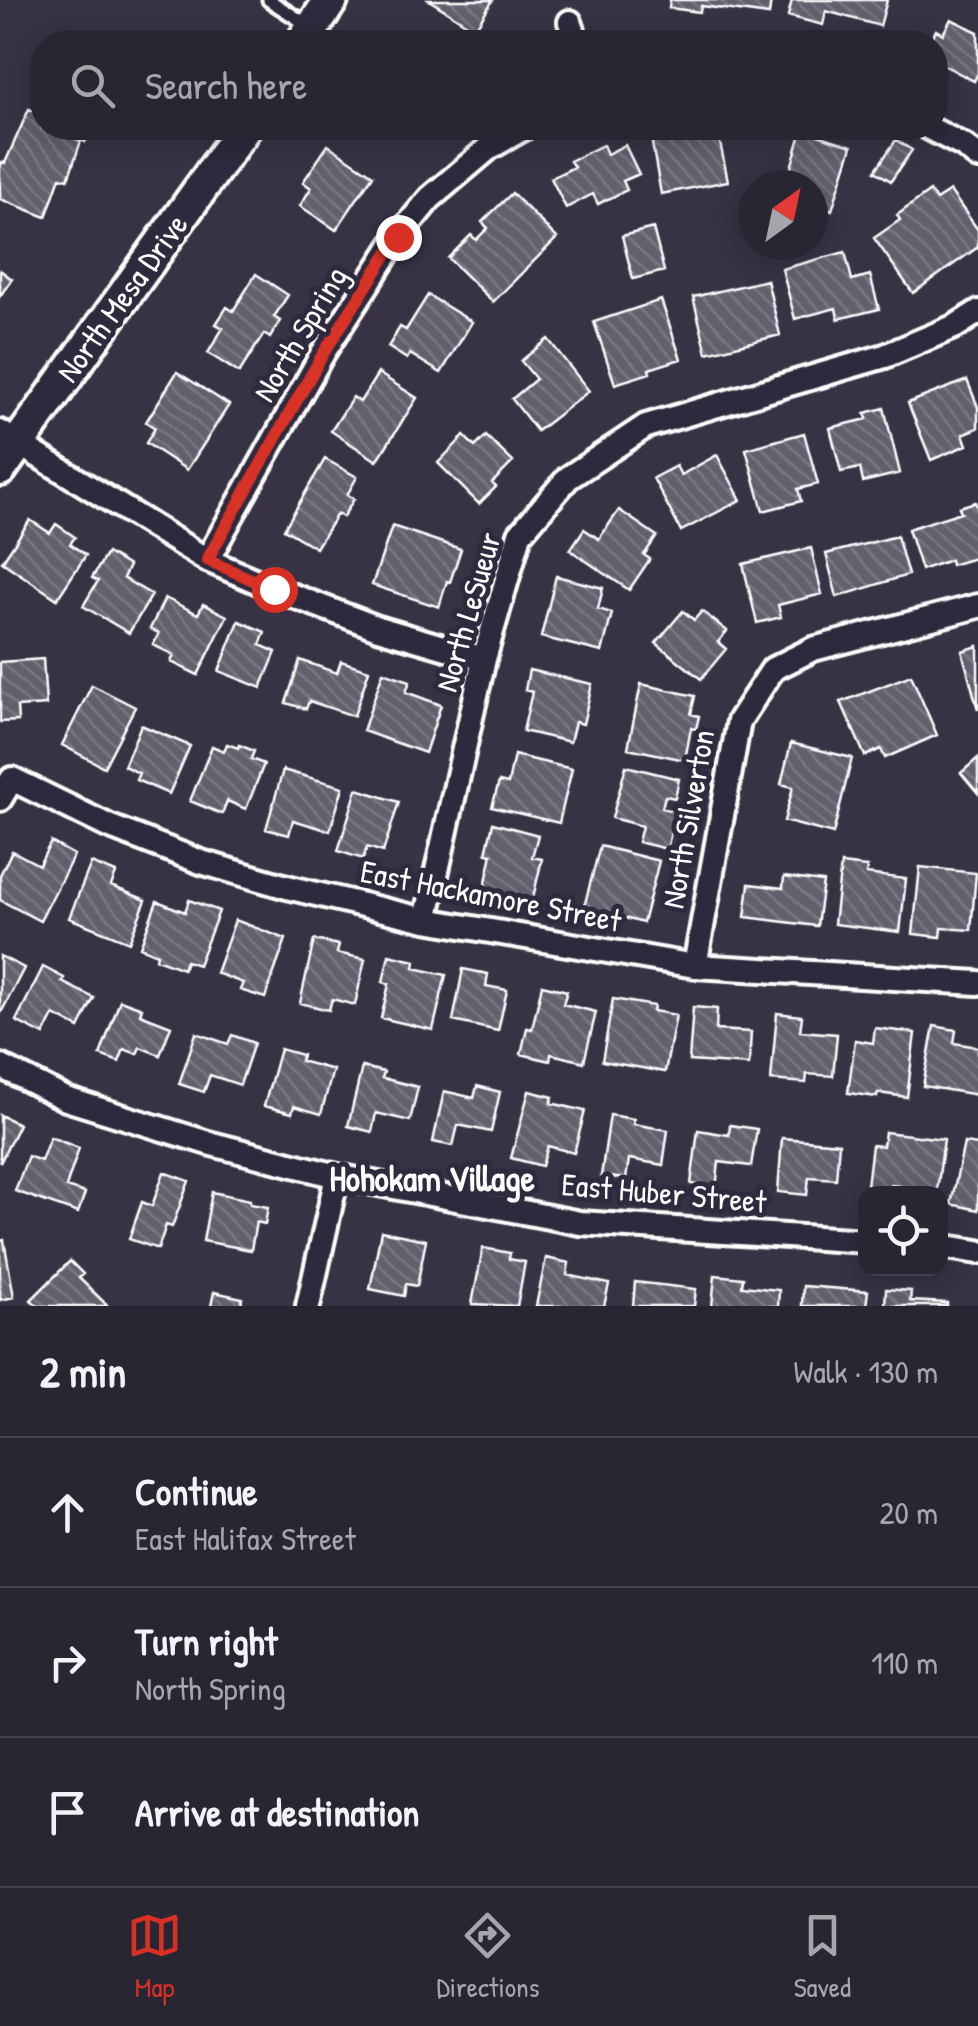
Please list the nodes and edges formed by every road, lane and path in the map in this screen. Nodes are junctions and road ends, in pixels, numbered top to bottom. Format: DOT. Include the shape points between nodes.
graph roads {
  1 [pos="269,0"];
  2 [pos="332,0"];
  3 [pos="302,30"];
  4 [pos="311,30"];
  5 [pos="948,138"];
  6 [pos="235,140"];
  7 [pos="503,140"];
  8 [pos="978,157"];
  9 [pos="978,312"];
  10 [pos="6,448"];
  11 [pos="207,560"];
  12 [pos="978,606"];
  13 [pos="484,659"];
  14 [pos="6,789"];
  15 [pos="426,920"];
  16 [pos="694,966"];
  17 [pos="978,982"];
  18 [pos="0,1066"];
  19 [pos="337,1176"];
  20 [pos="858,1240"];
  21 [pos="948,1247"];
  22 [pos="978,1252"];
  23 [pos="308,1306"];
  1 -- 3 [label="lane"];
  2 -- 4 [label="main road"];
  5 -- 8 [label="street"];
  6 -- 10 [label="main road, North Mesa Drive"];
  7 -- 11 [label="street, North Spring" via="430,198 398,237 323,354"];
  9 -- 13 [label="street, North LeSueur" via="885,356 646,426 568,478 520,534"];
  10 -- 11 [label="street"];
  11 -- 13 [label="street" via="378,628"];
  12 -- 16 [label="street, North Silverton" via="813,649 773,668 739,721"];
  13 -- 15 [label="street, North LeSueur"];
  14 -- 15 [label="street, East Hackamore Street" via="201,862"];
  15 -- 16 [label="street, East Hackamore Street"];
  16 -- 17 [label="street, East Hackamore Street"];
  18 -- 19 [label="street, East Huber Street" via="66,1098"];
  19 -- 20 [label="street, East Huber Street" via="580,1223"];
  19 -- 23 [label="street"];
  21 -- 22 [label="street"];
}
